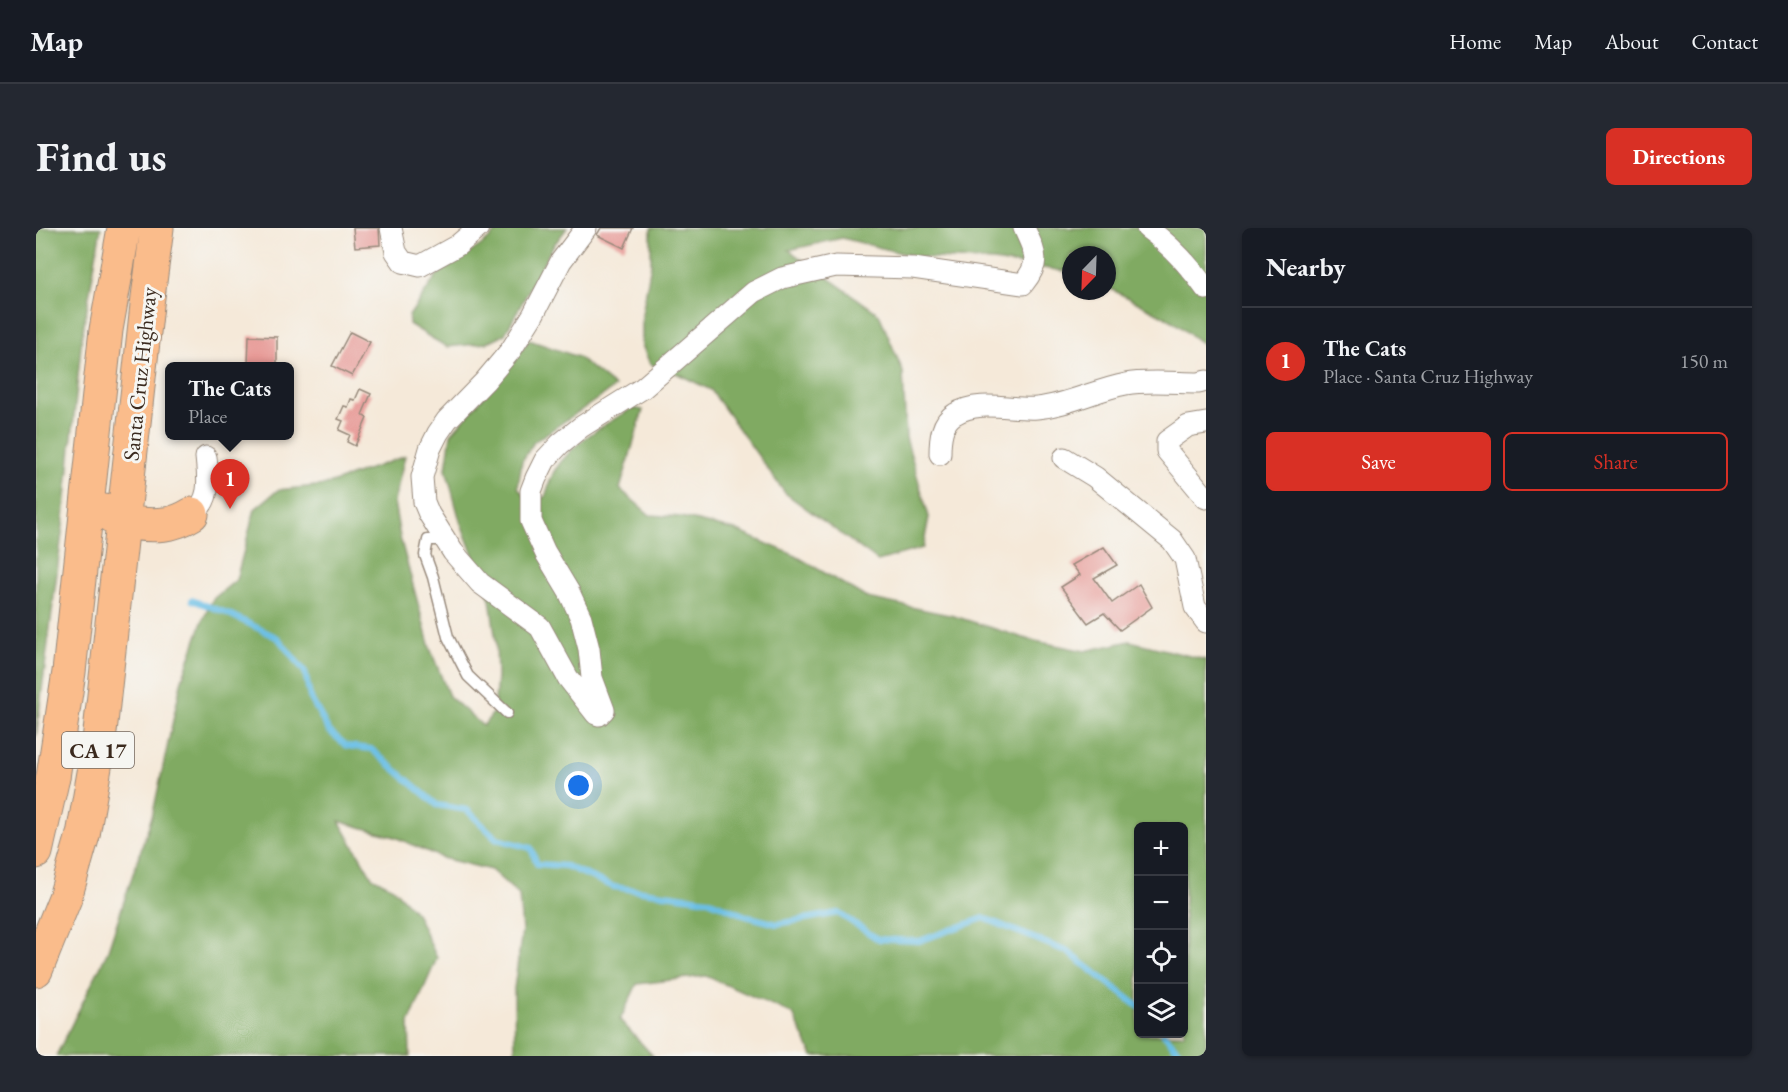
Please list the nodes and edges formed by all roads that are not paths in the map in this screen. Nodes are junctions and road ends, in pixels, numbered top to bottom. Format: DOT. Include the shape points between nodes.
graph roads {
  1 [pos="124,228"];
  2 [pos="158,228"];
  3 [pos="391,228"];
  4 [pos="478,228"];
  5 [pos="586,228"];
  6 [pos="1023,228"];
  7 [pos="1147,228"];
  8 [pos="1206,289"];
  9 [pos="1206,381"];
  10 [pos="1206,423"];
  11 [pos="940,454"];
  12 [pos="131,455"];
  13 [pos="206,457"];
  14 [pos="92,458"];
  15 [pos="1064,458"];
  16 [pos="1206,498"];
  17 [pos="192,514"];
  18 [pos="124,520"];
  19 [pos="445,540"];
  20 [pos="1206,622"];
  21 [pos="507,712"];
  22 [pos="36,852"];
  23 [pos="36,970"];
  1 -- 14 [label="highway, Santa Cruz Highway / CA 17" via="106,330"];
  2 -- 12 [label="highway, Santa Cruz Highway / CA 17"];
  3 -- 4 [label="street" via="396,252 403,262 420,266 458,245"];
  5 -- 19 [label="street" via="561,261 511,350 447,420 430,449 422,477 424,502"];
  6 -- 19 [label="street" via="1036,255 1034,271 1023,284 913,268 836,266 782,278 754,292 643,388 581,427 545,460 531,491 531,521 581,618 592,678 603,708 601,714 596,714 568,678 540,627 480,583"];
  7 -- 8 [label="street" via="1160,237"];
  9 -- 11 [label="street" via="1127,383 1062,405 970,408 954,414 942,428"];
  10 -- 16 [label="street" via="1188,426 1167,441 1167,451"];
  12 -- 17 [label="highway" via="139,485 152,502 171,511"];
  12 -- 18 [label="highway, Santa Cruz Highway / CA 17"];
  13 -- 17 [label="street" via="207,492 202,505"];
  14 -- 18 [label="highway" via="103,509"];
  14 -- 22 [label="highway, CA 17" via="69,672 53,777"];
  15 -- 20 [label="street" via="1095,477 1172,540 1185,559 1195,607"];
  17 -- 18 [label="highway" via="165,524"];
  18 -- 23 [label="highway, CA 17" via="98,750 83,835 65,898"];
  19 -- 21 [label="lane" via="429,540 425,555 448,637 468,676"];
}
